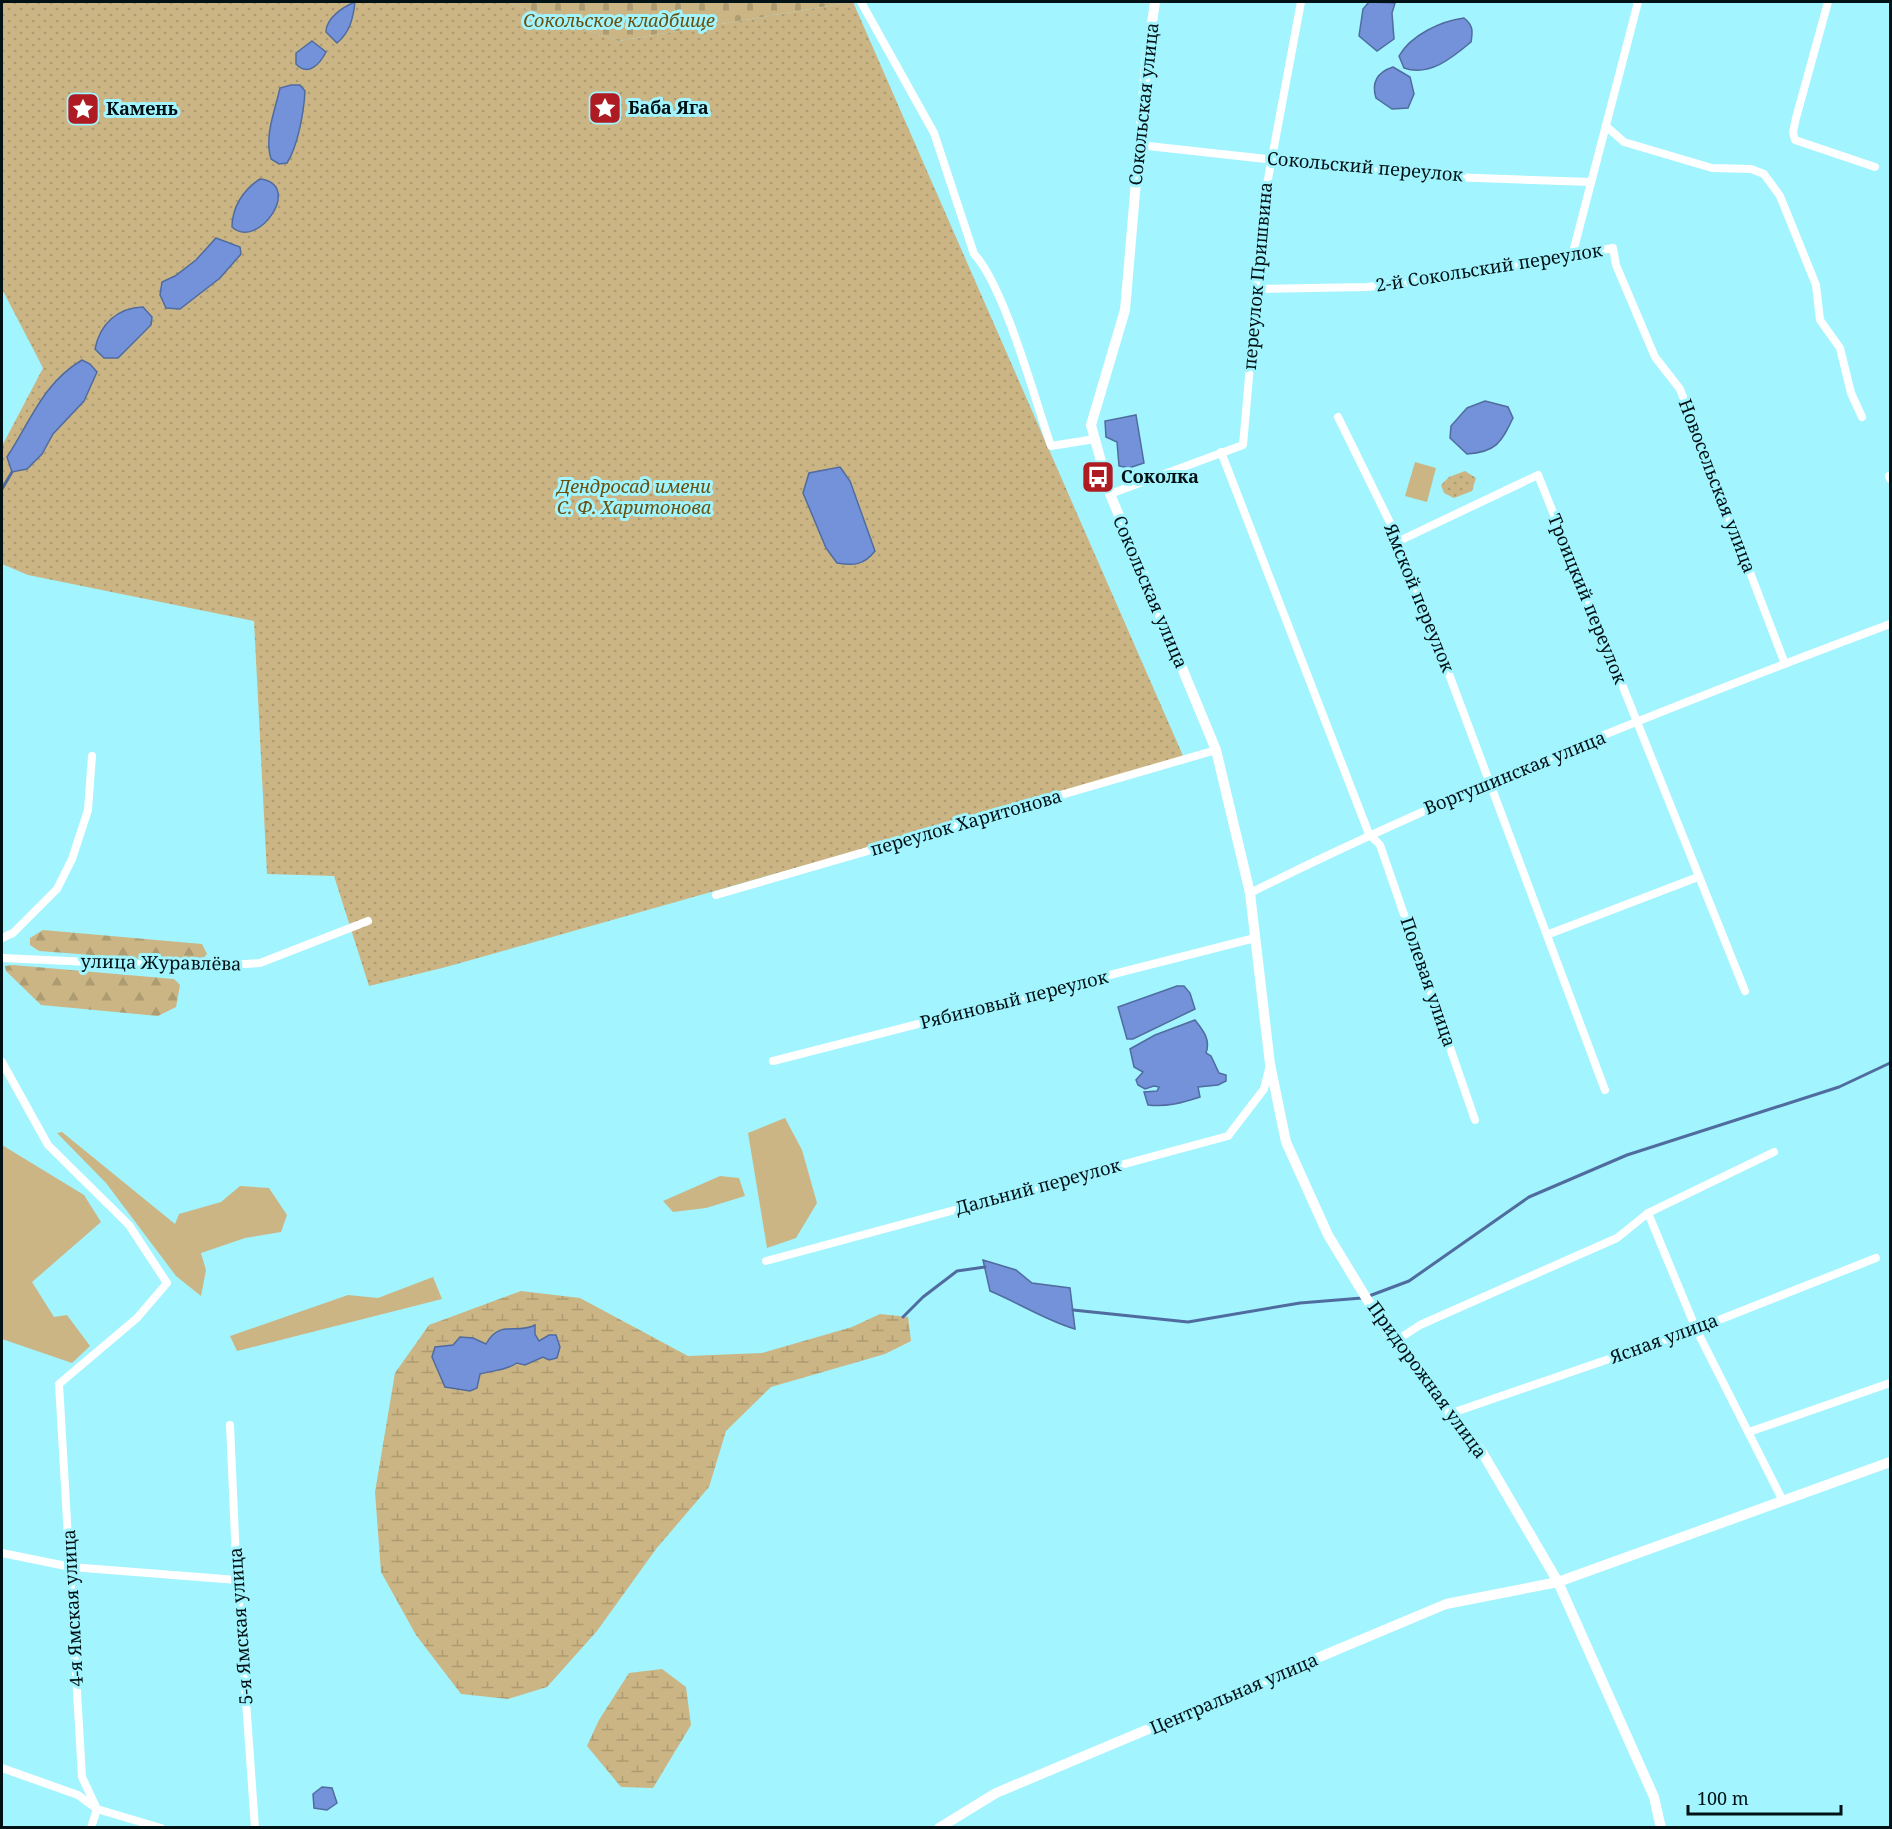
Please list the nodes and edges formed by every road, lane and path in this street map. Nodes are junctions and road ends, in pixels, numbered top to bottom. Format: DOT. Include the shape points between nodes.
graph roads {
  1 [pos="861,2"];
  2 [pos="1155,2"];
  3 [pos="1301,2"];
  4 [pos="1638,2"];
  5 [pos="1828,2"];
  6 [pos="1607,127"];
  7 [pos="1139,145"];
  8 [pos="1270,158"];
  9 [pos="1875,167"];
  10 [pos="1591,182"];
  11 [pos="1613,248"];
  12 [pos="1572,256"];
  13 [pos="1257,289"];
  14 [pos="1338,417"];
  15 [pos="1862,417"];
  16 [pos="1095,439"];
  17 [pos="1221,452"];
  18 [pos="1110,494"];
  19 [pos="1400,541"];
  20 [pos="1890,624"];
  21 [pos="1785,664"];
  22 [pos="1636,724"];
  23 [pos="1216,750"];
  24 [pos="92,756"];
  25 [pos="1491,783"];
  26 [pos="1370,834"];
  27 [pos="1698,877"];
  28 [pos="1250,893"];
  29 [pos="716,895"];
  30 [pos="368,921"];
  31 [pos="1549,934"];
  32 [pos="2,938"];
  33 [pos="1255,938"];
  34 [pos="2,958"];
  35 [pos="1745,991"];
  36 [pos="773,1061"];
  37 [pos="2,1062"];
  38 [pos="1270,1064"];
  39 [pos="1605,1090"];
  40 [pos="1475,1120"];
  41 [pos="1774,1152"];
  42 [pos="1648,1214"];
  43 [pos="1876,1258"];
  44 [pos="766,1261"];
  45 [pos="1696,1329"];
  46 [pos="1394,1342"];
  47 [pos="1890,1383"];
  48 [pos="1449,1414"];
  49 [pos="230,1425"];
  50 [pos="1749,1432"];
  51 [pos="1890,1462"];
  52 [pos="1783,1501"];
  53 [pos="2,1553"];
  54 [pos="71,1567"];
  55 [pos="237,1580"];
  56 [pos="1558,1582"];
  57 [pos="2,1768"];
  58 [pos="97,1809"];
  59 [pos="91,1827"];
  60 [pos="161,1827"];
  61 [pos="255,1827"];
  62 [pos="939,1827"];
  63 [pos="1661,1827"];
  1 -- 16 [label="street" via="934,133 974,254 985,265 1051,446"];
  2 -- 7 [label="street, Сокольская улица"];
  3 -- 8 [label="street, переулок Пришвина"];
  4 -- 6 [label="street"];
  5 -- 9 [label="street" via="1796,118 1795,140"];
  6 -- 10 [label="street"];
  6 -- 15 [label="street" via="1624,142 1712,168 1751,169 1764,174 1780,196 1816,285 1820,320 1840,348 1851,393"];
  7 -- 8 [label="street, Сокольский переулок"];
  7 -- 16 [label="street, Сокольская улица" via="1125,310 1091,425"];
  8 -- 10 [label="street, Сокольский переулок" via="1420,176"];
  8 -- 13 [label="street, переулок Пришвина"];
  10 -- 12 [label="street"];
  11 -- 12 [label="street, 2-й Сокольский переулок"];
  11 -- 21 [label="street, Новосельская улица" via="1616,265 1655,357 1680,389"];
  12 -- 13 [label="street, 2-й Сокольский переулок" via="1367,288"];
  13 -- 17 [label="street, переулок Пришвина" via="1243,445"];
  14 -- 19 [label="street, Ямской переулок"];
  16 -- 18 [label="street, Сокольская улица"];
  17 -- 18 [label="street"];
  17 -- 26 [label="street"];
  18 -- 23 [label="street, Сокольская улица"];
  19 -- 22 [label="street, Троицкий переулок" via="1538,475"];
  19 -- 25 [label="street, Ямской переулок"];
  20 -- 21 [label="street, Воргушинская улица"];
  21 -- 22 [label="street, Воргушинская улица"];
  22 -- 25 [label="street, Воргушинская улица"];
  22 -- 27 [label="street, Троицкий переулок"];
  23 -- 28 [label="street, Сокольская улица"];
  23 -- 29 [label="street, переулок Харитонова"];
  24 -- 32 [label="street" via="88,810 72,859 57,889 13,933"];
  25 -- 26 [label="street, Воргушинская улица"];
  25 -- 31 [label="street, Ямской переулок"];
  26 -- 28 [label="street, Воргушинская улица"];
  26 -- 40 [label="street, Полевая улица" via="1380,844"];
  27 -- 31 [label="street"];
  27 -- 35 [label="street, Троицкий переулок"];
  28 -- 33 [label="street, Придорожная улица"];
  30 -- 34 [label="street, улица Журавлёва" via="260,963 242,965 200,967"];
  31 -- 39 [label="street, Ямской переулок"];
  33 -- 36 [label="street, Рябиновый переулок"];
  33 -- 38 [label="street, Придорожная улица"];
  37 -- 54 [label="street, 4-я Ямская улица" via="48,1145 129,1225 168,1283 137,1318 59,1384"];
  38 -- 44 [label="street, Дальний переулок" via="1264,1089 1228,1136"];
  38 -- 46 [label="street, Придорожная улица" via="1287,1142 1328,1235"];
  41 -- 42 [label="street"];
  42 -- 45 [label="street"];
  42 -- 46 [label="street" via="1617,1238 1420,1325"];
  43 -- 45 [label="street, Ясная улица"];
  45 -- 48 [label="street, Ясная улица"];
  45 -- 50 [label="street"];
  46 -- 48 [label="street, Придорожная улица"];
  47 -- 50 [label="street"];
  48 -- 56 [label="street, Придорожная улица" via="1482,1452"];
  49 -- 55 [label="street, 5-я Ямская улица"];
  50 -- 52 [label="street"];
  51 -- 52 [label="street, Центральная улица"];
  52 -- 56 [label="street, Центральная улица"];
  53 -- 54 [label="street"];
  54 -- 55 [label="street"];
  54 -- 58 [label="street, 4-я Ямская улица" via="82,1777"];
  55 -- 61 [label="street, 5-я Ямская улица"];
  56 -- 62 [label="street, Центральная улица" via="1446,1604 996,1793"];
  56 -- 63 [label="street, Придорожная улица" via="1654,1797"];
  57 -- 58 [label="street" via="78,1795"];
  58 -- 59 [label="street"];
  58 -- 60 [label="street"];
}
